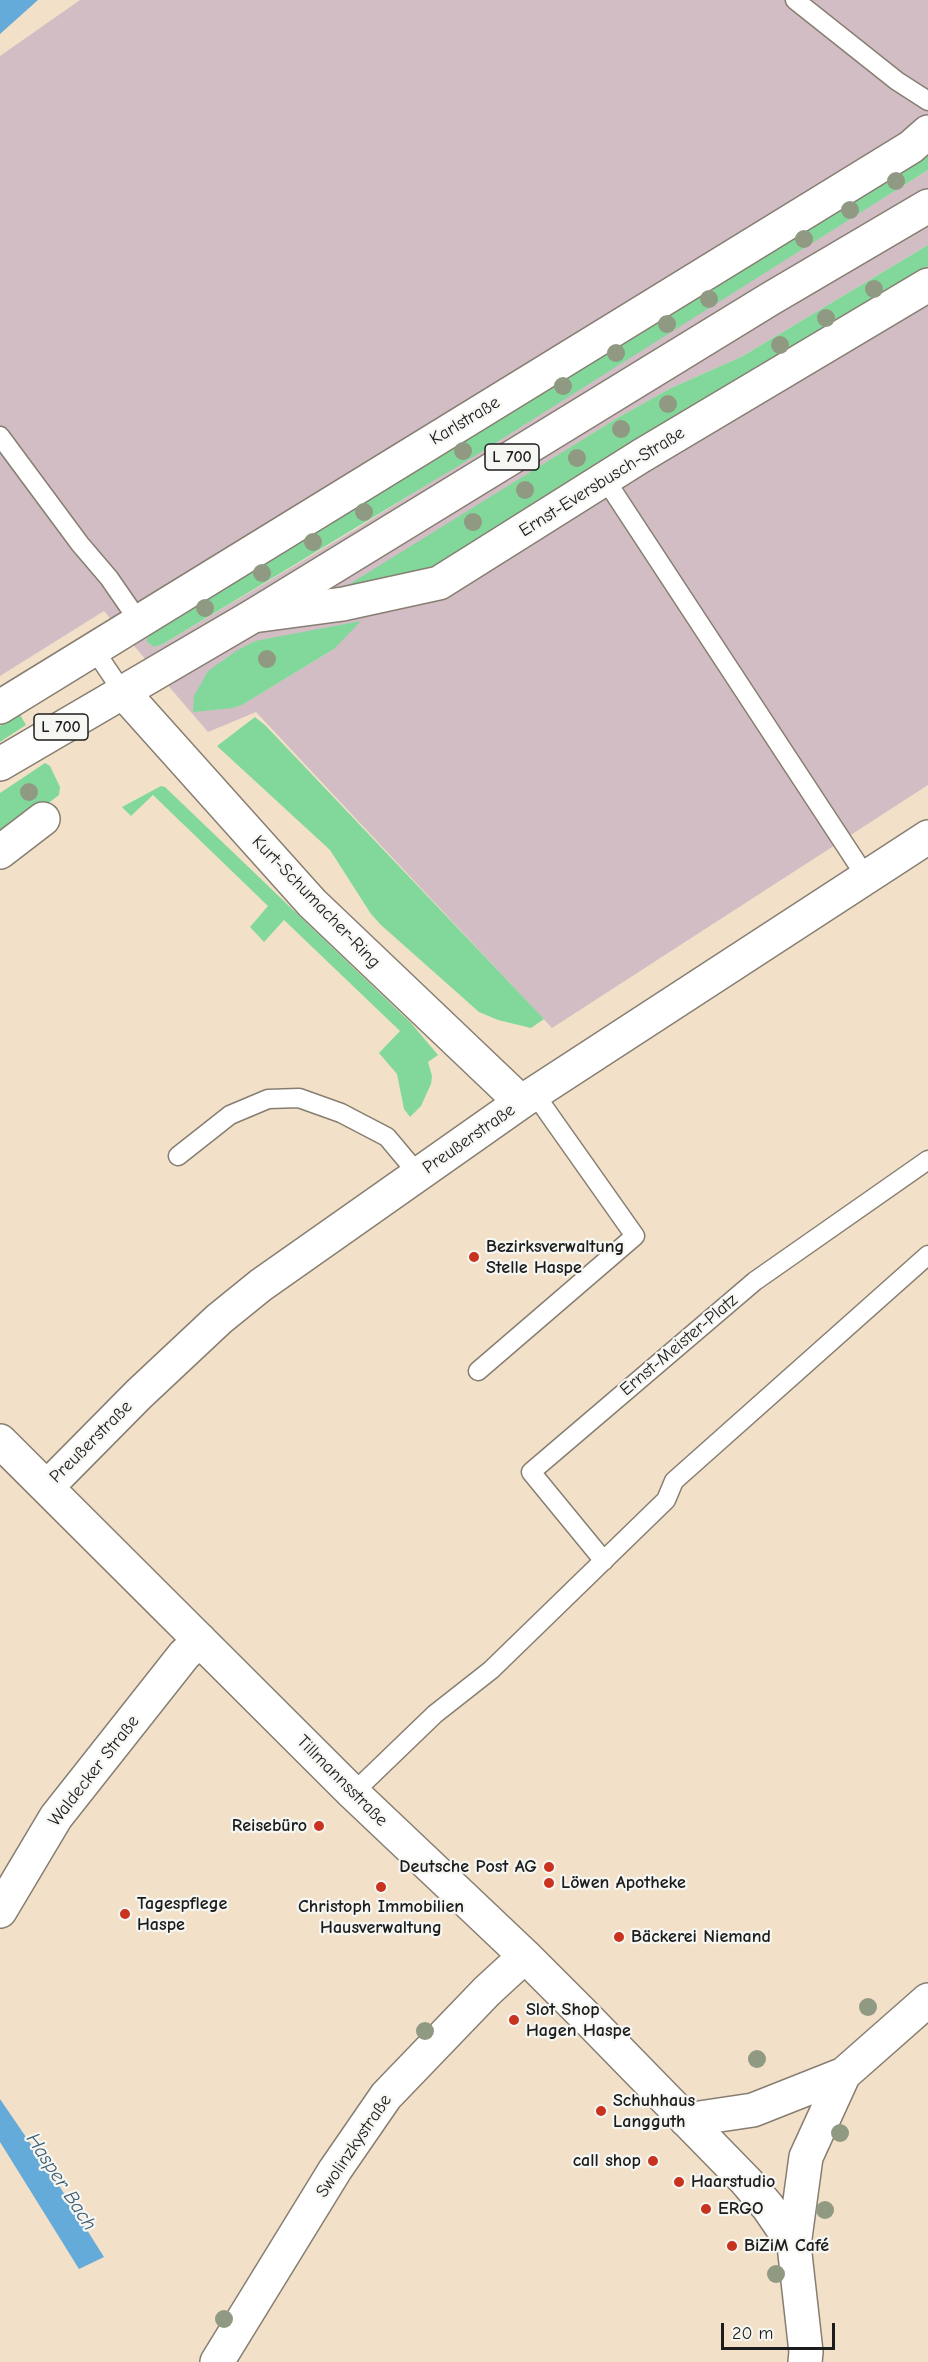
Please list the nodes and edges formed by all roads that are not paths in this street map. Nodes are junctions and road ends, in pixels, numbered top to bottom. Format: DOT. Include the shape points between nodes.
graph roads {
  1 [pos="795,0"];
  2 [pos="928,101"];
  3 [pos="928,132"];
  4 [pos="928,206"];
  5 [pos="928,285"];
  6 [pos="0,436"];
  7 [pos="605,479"];
  8 [pos="253,615"];
  9 [pos="138,620"];
  10 [pos="93,648"];
  11 [pos="122,691"];
  12 [pos="0,707"];
  13 [pos="0,764"];
  14 [pos="43,819"];
  15 [pos="927,840"];
  16 [pos="0,852"];
  17 [pos="866,877"];
  18 [pos="527,1098"];
  19 [pos="178,1156"];
  20 [pos="928,1160"];
  21 [pos="418,1174"];
  22 [pos="928,1255"];
  23 [pos="478,1371"];
  24 [pos="0,1441"];
  25 [pos="47,1487"];
  26 [pos="604,1560"];
  27 [pos="200,1640"];
  28 [pos="353,1793"];
  29 [pos="0,1911"];
  30 [pos="525,1956"];
  31 [pos="928,2000"];
  32 [pos="844,2074"];
  33 [pos="686,2120"];
  34 [pos="794,2246"];
  35 [pos="217,2362"];
  36 [pos="805,2362"];
  1 -- 2 [label="lane"];
  3 -- 9 [label="street, Karlstraße" via="911,147"];
  4 -- 8 [label="street, L 700"];
  5 -- 7 [label="street, Ernst-Eversbusch-Straße"];
  6 -- 9 [label="lane"];
  7 -- 8 [label="street, Ernst-Eversbusch-Straße" via="439,583 343,604"];
  7 -- 17 [label="lane"];
  8 -- 11 [label="street, L 700"];
  9 -- 10 [label="street, Karlstraße"];
  10 -- 11 [label="lane"];
  10 -- 12 [label="street, Karlstraße"];
  11 -- 13 [label="street, L 700"];
  11 -- 18 [label="street, Kurt-Schumacher-Ring" via="312,903"];
  14 -- 16 [label="street"];
  15 -- 17 [label="street, Preußerstraße"];
  17 -- 18 [label="street, Preußerstraße"];
  18 -- 21 [label="street, Preußerstraße"];
  18 -- 23 [label="lane" via="635,1236"];
  19 -- 21 [label="lane" via="230,1114 268,1100 299,1098 341,1113 387,1137"];
  20 -- 26 [label="lane, Ernst-Meister-Platz" via="755,1281 531,1472"];
  21 -- 25 [label="street, Preußerstraße" via="219,1319"];
  22 -- 26 [label="lane" via="674,1481 666,1500"];
  24 -- 25 [label="street, Tillmannsstraße"];
  25 -- 27 [label="street, Tillmannsstraße"];
  26 -- 28 [label="lane" via="491,1670 435,1714"];
  27 -- 28 [label="street, Tillmannsstraße"];
  27 -- 29 [label="street, Waldecker Straße" via="56,1817"];
  28 -- 30 [label="street, Tillmannsstraße"];
  30 -- 33 [label="street, Tillmannsstraße"];
  30 -- 35 [label="street, Swolinzkystraße" via="387,2096 335,2170"];
  31 -- 32 [label="street"];
  32 -- 33 [label="street" via="753,2110"];
  32 -- 34 [label="street" via="806,2157"];
  33 -- 34 [label="street, Tillmannsstraße" via="768,2206"];
  34 -- 36 [label="street"];
}
